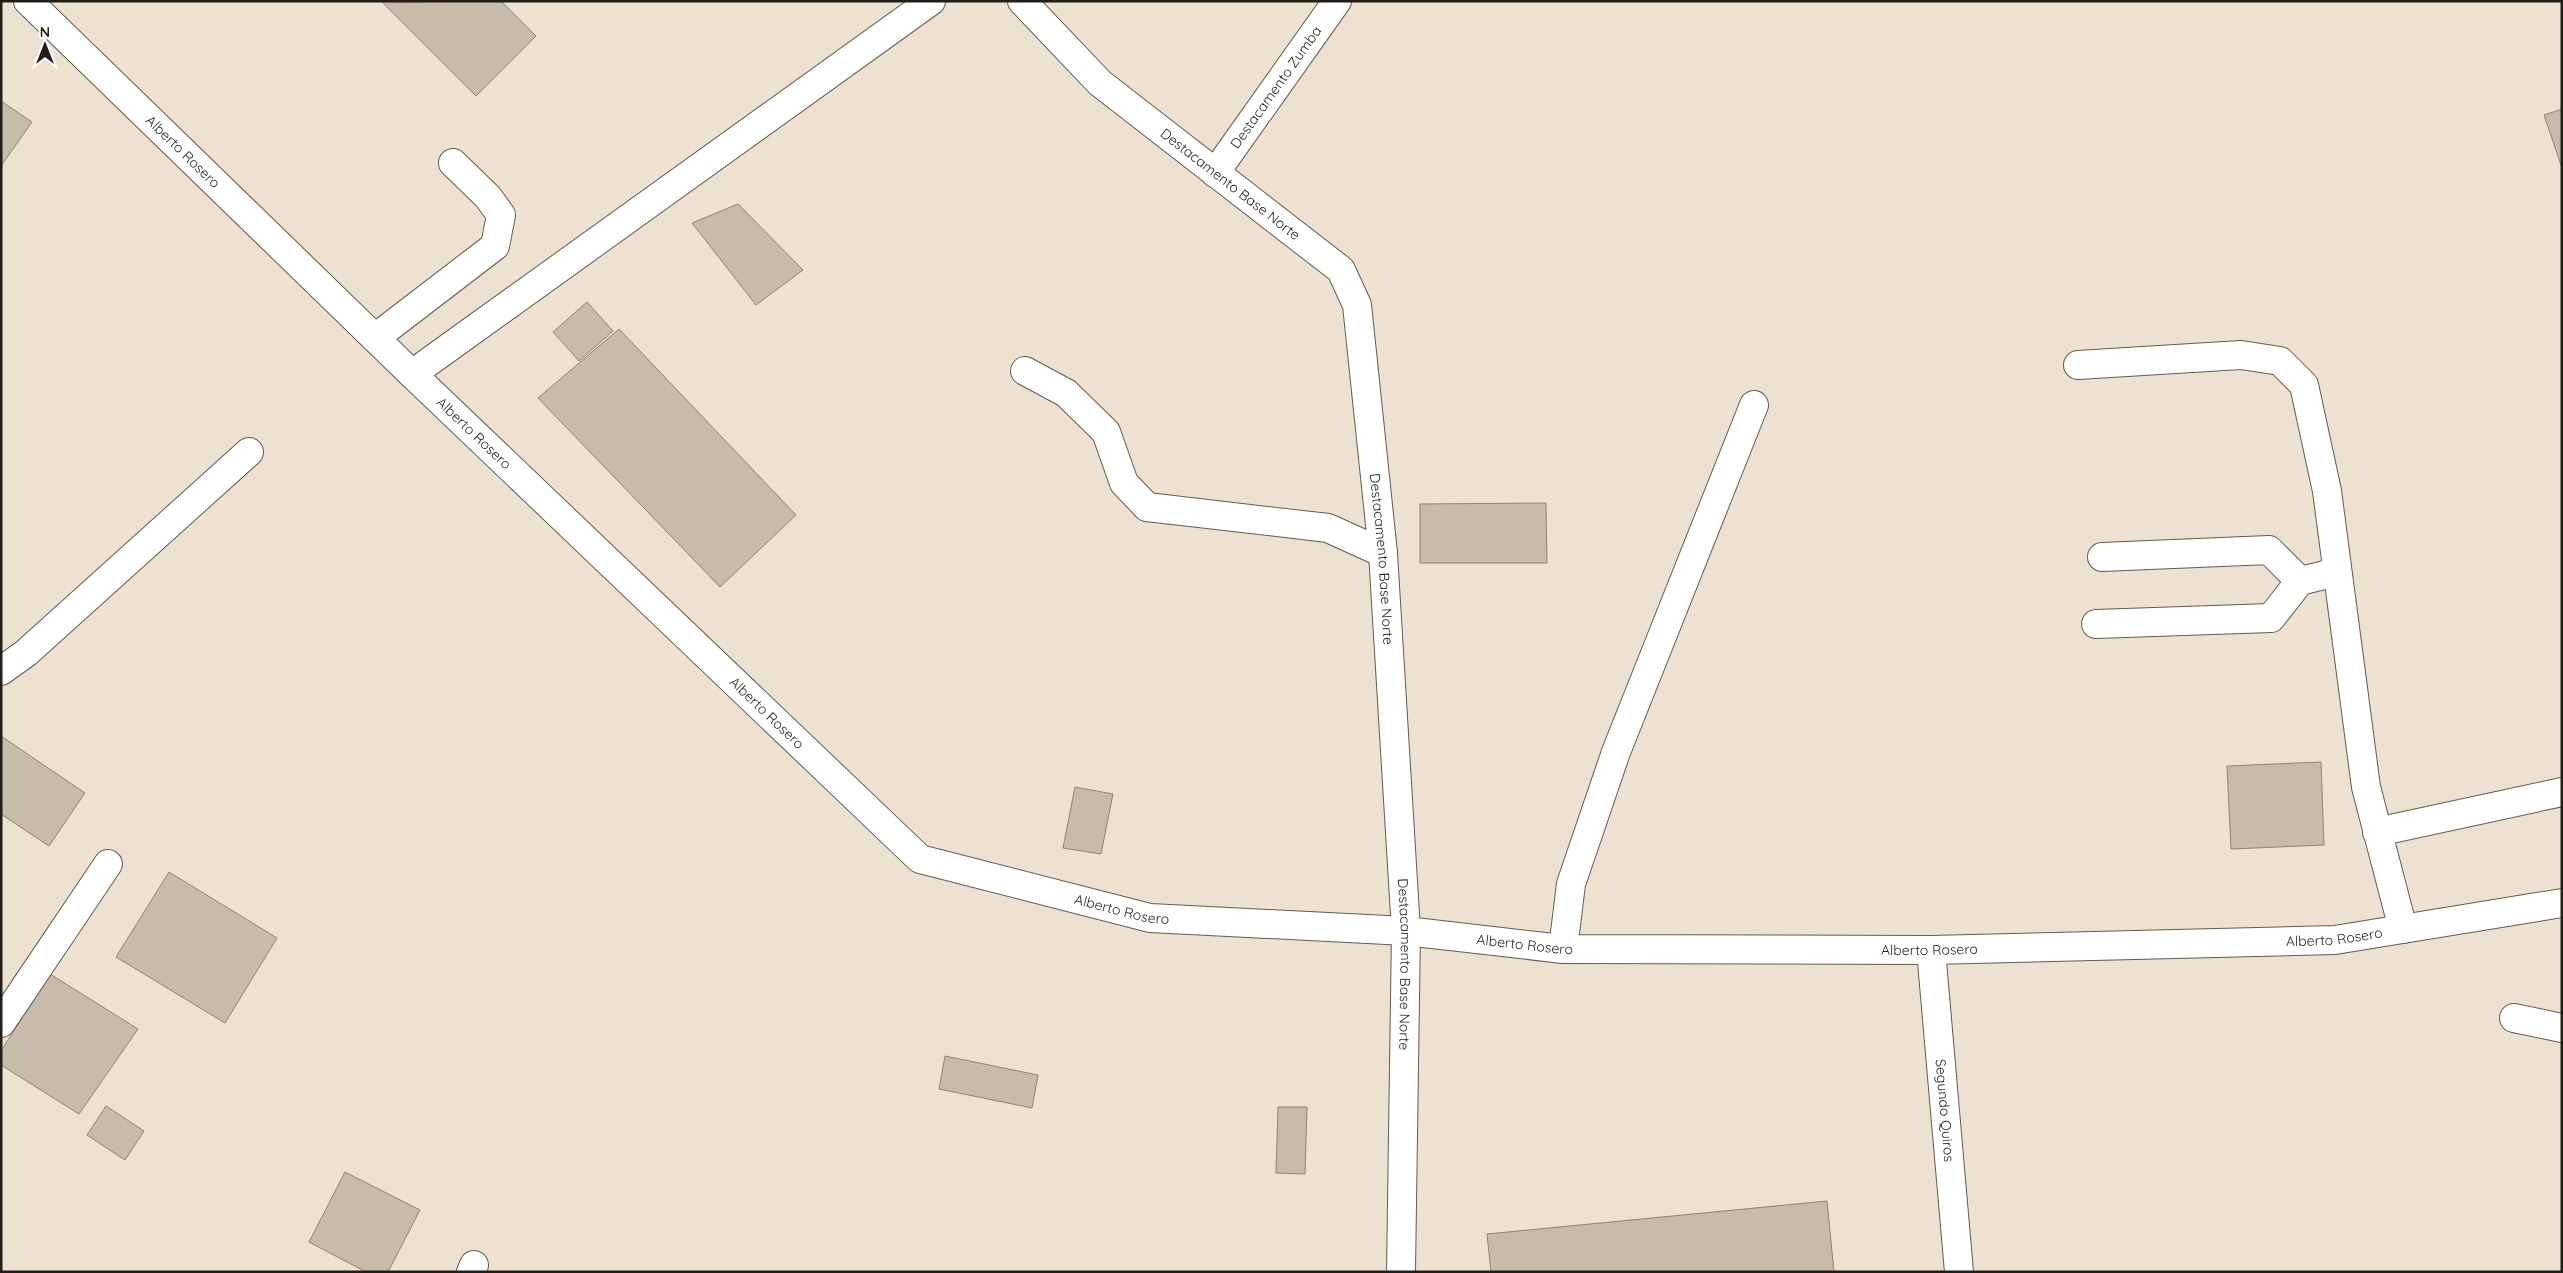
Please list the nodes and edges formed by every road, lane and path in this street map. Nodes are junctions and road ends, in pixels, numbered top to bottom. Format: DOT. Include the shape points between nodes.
graph roads {
  1 [pos="28,1"];
  2 [pos="931,1"];
  3 [pos="1022,1"];
  4 [pos="1337,1"];
  5 [pos="453,162"];
  6 [pos="1215,173"];
  7 [pos="375,338"];
  8 [pos="2078,365"];
  9 [pos="1025,371"];
  10 [pos="412,374"];
  11 [pos="1754,405"];
  12 [pos="249,452"];
  13 [pos="1383,553"];
  14 [pos="2102,558"];
  15 [pos="2337,572"];
  16 [pos="2300,581"];
  17 [pos="2096,624"];
  18 [pos="1,671"];
  19 [pos="2562,792"];
  20 [pos="2377,832"];
  21 [pos="108,864"];
  22 [pos="2562,903"];
  23 [pos="2402,929"];
  24 [pos="1406,931"];
  25 [pos="1563,949"];
  26 [pos="1931,950"];
  27 [pos="2514,1018"];
  28 [pos="1,1023"];
  29 [pos="2562,1028"];
  30 [pos="1401,1272"];
  31 [pos="1958,1272"];
  1 -- 7 [label="street, Alberto Rosero"];
  2 -- 10 [label="street"];
  3 -- 6 [label="street, Destacamento Base Norte" via="1100,83"];
  4 -- 6 [label="street, Destacamento Zumba"];
  5 -- 7 [label="street" via="501,215 495,246"];
  6 -- 13 [label="street, Destacamento Base Norte" via="1341,270 1357,305"];
  7 -- 10 [label="street, Alberto Rosero"];
  8 -- 15 [label="street" via="2241,355 2280,361 2304,385 2326,491"];
  9 -- 13 [label="street" via="1066,393 1106,432 1124,484 1147,507 1328,528"];
  10 -- 24 [label="street, Alberto Rosero" via="920,859 1150,918"];
  11 -- 25 [label="street" via="1616,752 1571,884"];
  12 -- 18 [label="street" via="26,653"];
  13 -- 24 [label="street, Destacamento Base Norte"];
  14 -- 16 [label="street" via="2269,550"];
  15 -- 16 [label="street"];
  15 -- 20 [label="street" via="2366,787"];
  16 -- 17 [label="street" via="2270,618"];
  19 -- 20 [label="street"];
  20 -- 23 [label="street"];
  21 -- 28 [label="street"];
  22 -- 23 [label="street, Alberto Rosero"];
  23 -- 26 [label="street, Alberto Rosero" via="2335,940"];
  24 -- 25 [label="street, Alberto Rosero"];
  24 -- 30 [label="street, Destacamento Base Norte"];
  25 -- 26 [label="street, Alberto Rosero"];
  26 -- 31 [label="street, Segundo Quiros"];
  27 -- 29 [label="street"];
}
